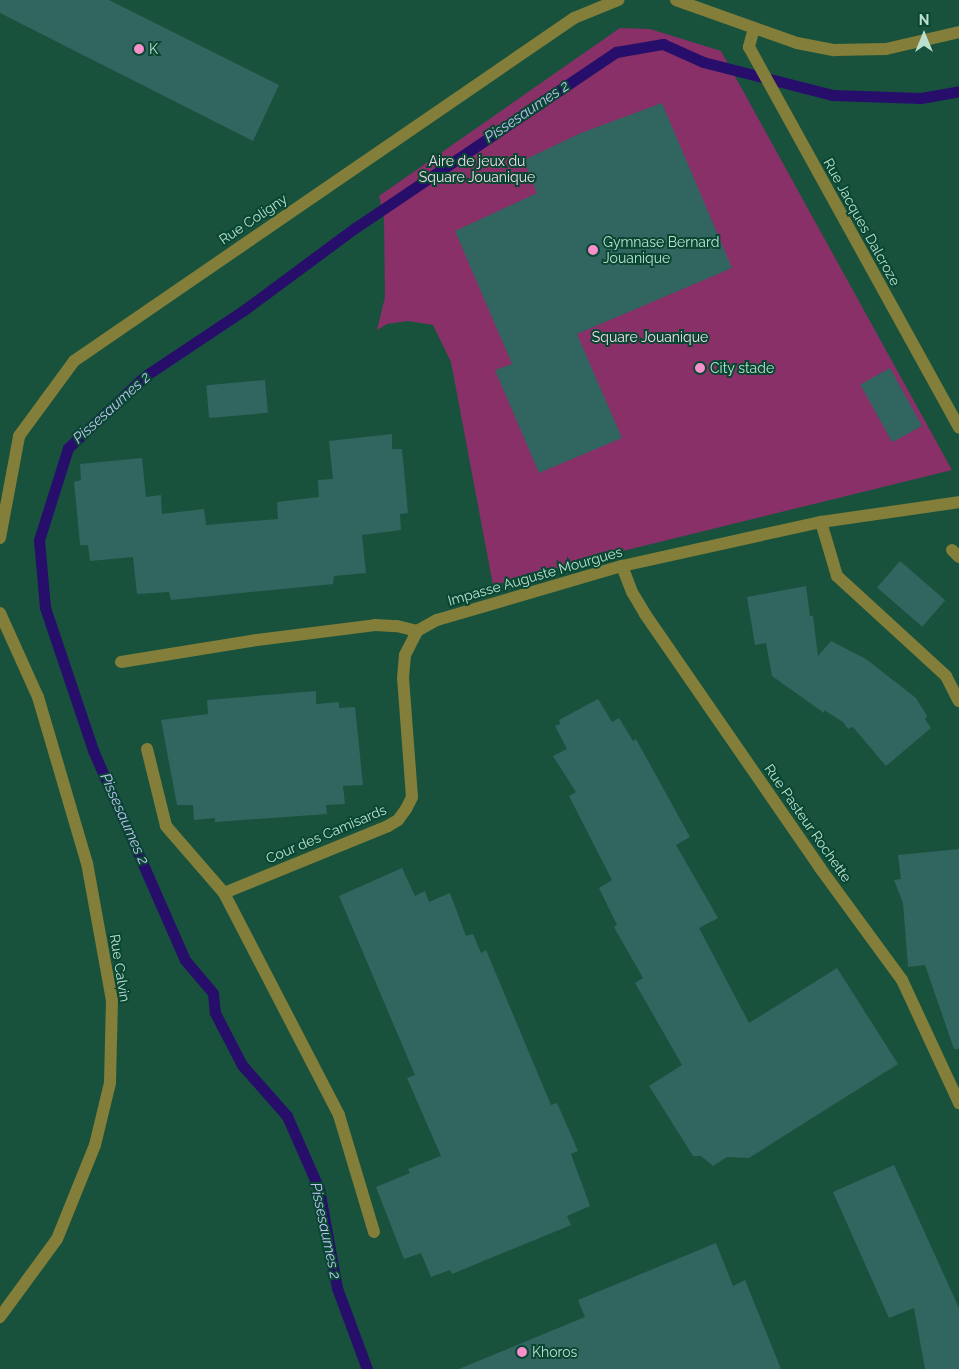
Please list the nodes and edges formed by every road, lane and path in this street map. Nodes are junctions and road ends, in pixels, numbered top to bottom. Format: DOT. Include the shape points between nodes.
graph roads {
  1 [pos="618,0"];
  2 [pos="676,0"];
  3 [pos="754,28"];
  4 [pos="959,32"];
  5 [pos="959,428"];
  6 [pos="959,502"];
  7 [pos="821,522"];
  8 [pos="0,538"];
  9 [pos="622,566"];
  10 [pos="0,613"];
  11 [pos="416,631"];
  12 [pos="121,662"];
  13 [pos="959,701"];
  14 [pos="148,749"];
  15 [pos="224,894"];
  16 [pos="959,1103"];
  17 [pos="374,1232"];
  18 [pos="0,1317"];
  1 -- 8 [label="street, Rue Coligny" via="574,18 74,360 19,436"];
  2 -- 3 [label="street"];
  3 -- 4 [label="street" via="798,43 850,50 886,49"];
  3 -- 5 [label="street, Rue Jacques Dalcroze" via="749,47"];
  6 -- 7 [label="street, Impasse Auguste Mourgues"];
  7 -- 9 [label="street, Impasse Auguste Mourgues"];
  7 -- 13 [label="street" via="837,576 946,676"];
  9 -- 11 [label="street, Impasse Auguste Mourgues" via="437,620"];
  9 -- 16 [label="street, Rue Pasteur Rochette" via="645,614 820,868 902,980"];
  10 -- 18 [label="street, Rue Calvin" via="38,697 87,863 112,1000 110,1083 95,1145 57,1239"];
  11 -- 12 [label="street" via="375,625"];
  11 -- 15 [label="street, Cour des Camisards" via="405,655 403,678 412,797 398,820"];
  14 -- 15 [label="street" via="166,826"];
  15 -- 17 [label="street" via="339,1114"];
}
